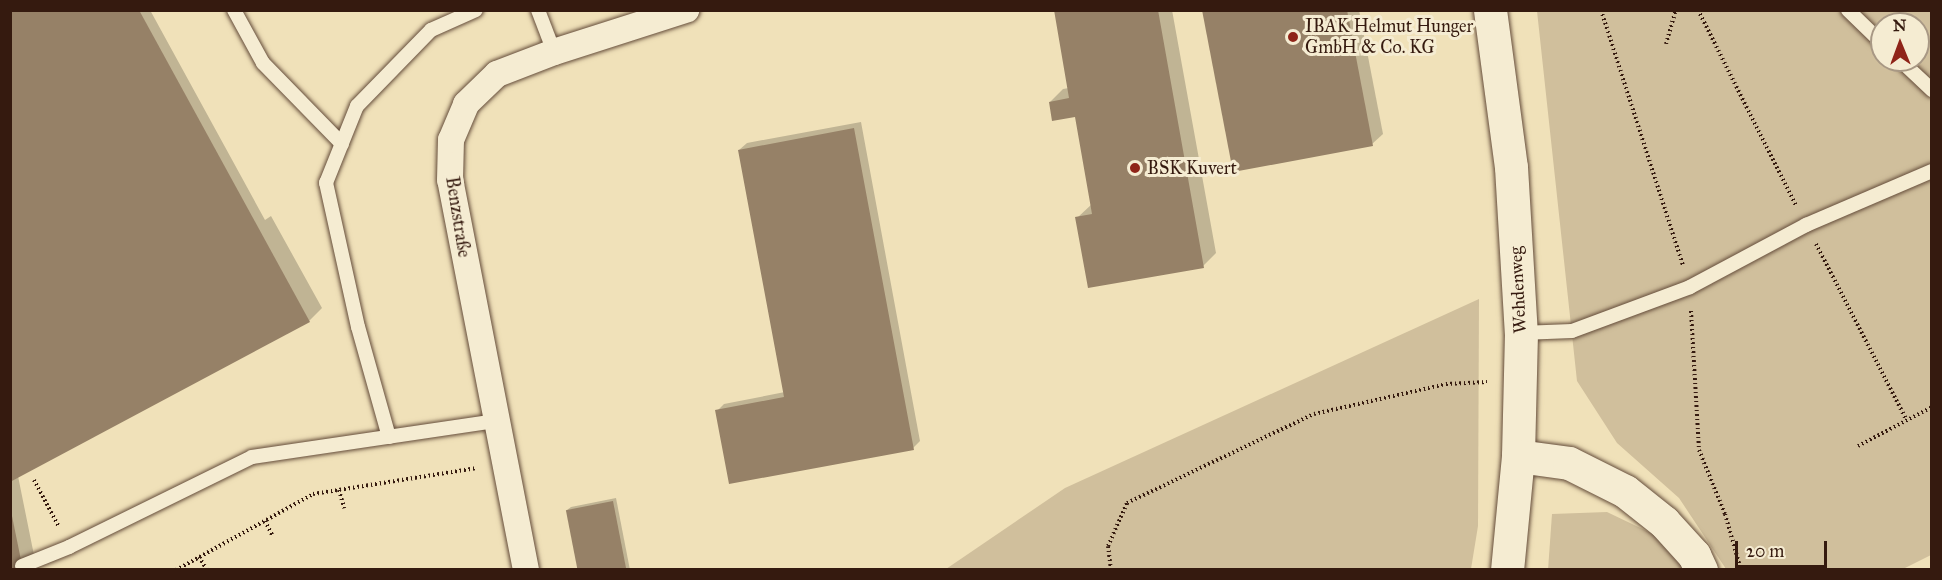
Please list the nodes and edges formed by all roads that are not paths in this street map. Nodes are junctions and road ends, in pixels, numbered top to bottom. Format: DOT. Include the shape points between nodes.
graph roads {
  1 [pos="234,10"];
  2 [pos="476,10"];
  3 [pos="538,10"];
  4 [pos="686,10"];
  5 [pos="1490,10"];
  6 [pos="1848,10"];
  7 [pos="1870,31"];
  8 [pos="554,52"];
  9 [pos="1913,72"];
  10 [pos="1932,90"];
  11 [pos="342,144"];
  12 [pos="1932,171"];
  13 [pos="1521,333"];
  14 [pos="496,421"];
  15 [pos="388,437"];
  16 [pos="1518,456"];
  17 [pos="22,566"];
  18 [pos="526,570"];
  19 [pos="1507,570"];
  20 [pos="1701,570"];
  1 -- 11 [label="lane" via="263,63"];
  2 -- 11 [label="lane" via="431,30 357,106"];
  3 -- 8 [label="lane"];
  4 -- 8 [label="street, Benzstraße"];
  5 -- 13 [label="main road, Wehdenweg" via="1511,167"];
  6 -- 7 [label="lane"];
  8 -- 14 [label="street, Benzstraße" via="497,74 466,104 451,140 450,180"];
  9 -- 10 [label="lane"];
  11 -- 15 [label="lane" via="326,183 358,327"];
  12 -- 13 [label="lane" via="1806,225 1690,287 1572,331"];
  13 -- 16 [label="main road, Wehdenweg"];
  14 -- 15 [label="lane"];
  14 -- 18 [label="street, Benzstraße"];
  15 -- 17 [label="lane" via="252,457"];
  16 -- 19 [label="main road, Wehdenweg"];
  16 -- 20 [label="main road" via="1569,463 1625,491 1664,522 1694,555"];
}
